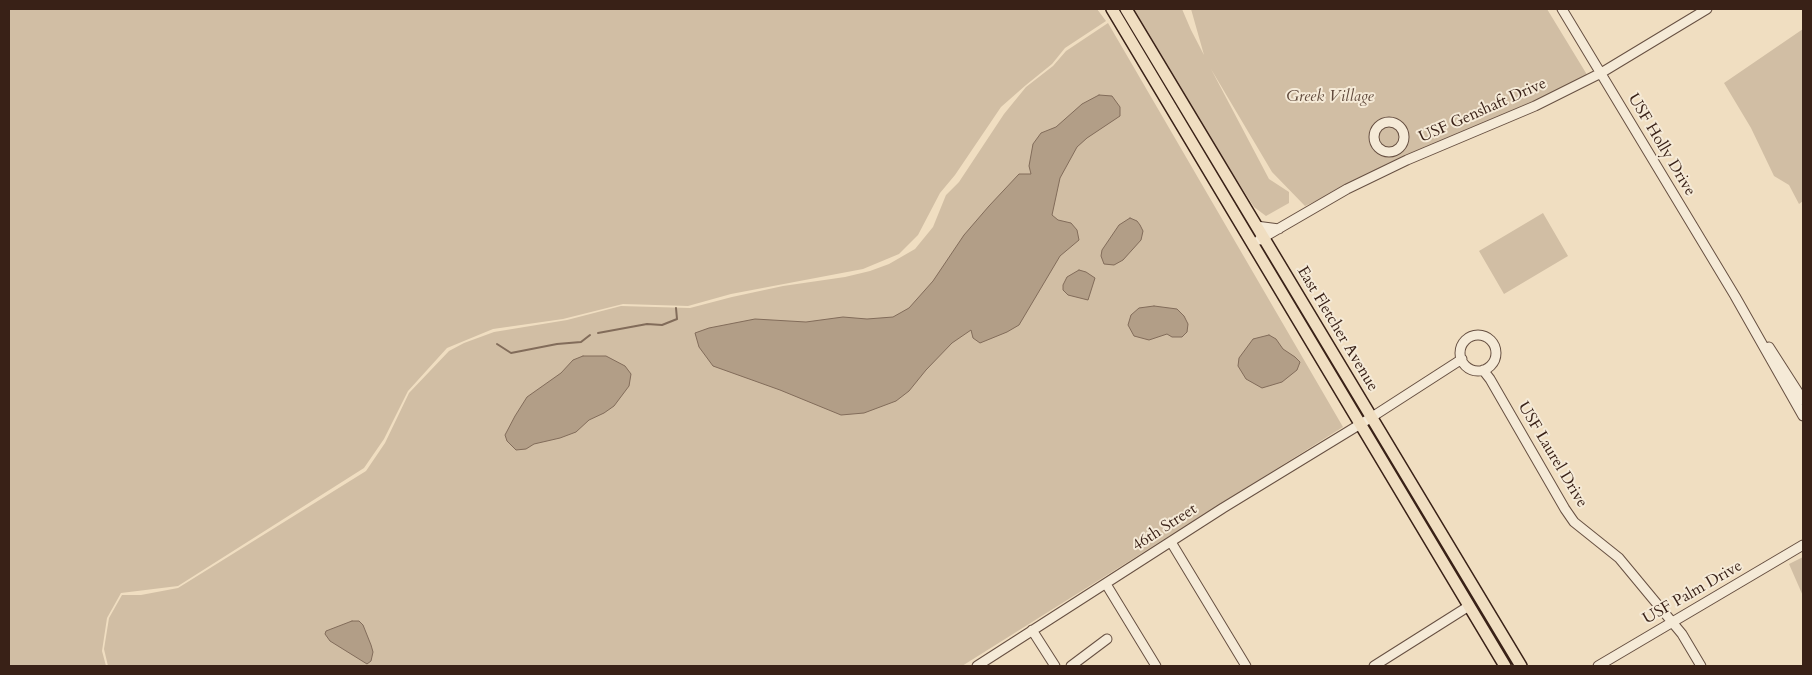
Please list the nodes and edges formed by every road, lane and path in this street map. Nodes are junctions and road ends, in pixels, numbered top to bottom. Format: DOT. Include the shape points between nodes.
graph roads {
  1 [pos="1112,9"];
  2 [pos="1126,9"];
  3 [pos="1562,9"];
  4 [pos="1707,9"];
  5 [pos="1601,73"];
  6 [pos="1395,150"];
  7 [pos="1402,163"];
  8 [pos="1256,226"];
  9 [pos="1279,229"];
  10 [pos="1261,239"];
  11 [pos="1735,296"];
  12 [pos="1462,360"];
  13 [pos="1483,370"];
  14 [pos="1803,400"];
  15 [pos="1803,416"];
  16 [pos="1372,417"];
  17 [pos="1360,424"];
  18 [pos="1171,542"];
  19 [pos="1803,545"];
  20 [pos="1106,584"];
  21 [pos="1469,606"];
  22 [pos="1672,623"];
  23 [pos="1032,630"];
  24 [pos="1107,639"];
  25 [pos="1512,650"];
  26 [pos="977,666"];
  27 [pos="1056,666"];
  28 [pos="1071,666"];
  29 [pos="1156,666"];
  30 [pos="1246,666"];
  31 [pos="1374,666"];
  32 [pos="1505,666"];
  33 [pos="1521,666"];
  34 [pos="1598,666"];
  35 [pos="1701,666"];
  1 -- 10 [label="main road, East Fletcher Avenue"];
  2 -- 8 [label="main road, East Fletcher Avenue"];
  3 -- 5 [label="street, USF Holly Drive"];
  4 -- 5 [label="street, USF Genshaft Drive"];
  5 -- 7 [label="street, USF Genshaft Drive" via="1535,106"];
  5 -- 11 [label="street, USF Holly Drive"];
  6 -- 7 [label="street"];
  7 -- 9 [label="street, USF Genshaft Drive" via="1347,189"];
  8 -- 9 [label="street"];
  8 -- 10 [label="main road, East Fletcher Avenue"];
  9 -- 10 [label="street, USF Genshaft Drive"];
  10 -- 16 [label="main road, East Fletcher Avenue"];
  10 -- 17 [label="main road, East Fletcher Avenue"];
  11 -- 14 [label="street, USF Holly Drive"];
  11 -- 15 [label="street, USF Holly Drive"];
  12 -- 13 [label="street" via="1470,369"];
  12 -- 13 [label="street" via="1461,348 1467,338 1484,336 1493,342 1497,354 1492,365"];
  12 -- 16 [label="street"];
  13 -- 22 [label="street, USF Laurel Drive" via="1574,522 1619,558"];
  16 -- 17 [label="street, 46th Street"];
  16 -- 25 [label="main road, East Fletcher Avenue"];
  17 -- 18 [label="street, 46th Street"];
  17 -- 21 [label="main road, East Fletcher Avenue"];
  18 -- 20 [label="street, 46th Street"];
  18 -- 30 [label="street"];
  19 -- 22 [label="street, USF Palm Drive"];
  20 -- 23 [label="street, 46th Street"];
  20 -- 29 [label="street"];
  21 -- 25 [label="main road" via="1480,610 1488,625"];
  21 -- 31 [label="street"];
  21 -- 32 [label="main road, East Fletcher Avenue"];
  22 -- 34 [label="street, USF Palm Drive"];
  22 -- 35 [label="street"];
  23 -- 26 [label="street, 46th Street"];
  23 -- 27 [label="street"];
  24 -- 28 [label="street"];
  25 -- 33 [label="main road, East Fletcher Avenue"];
}
